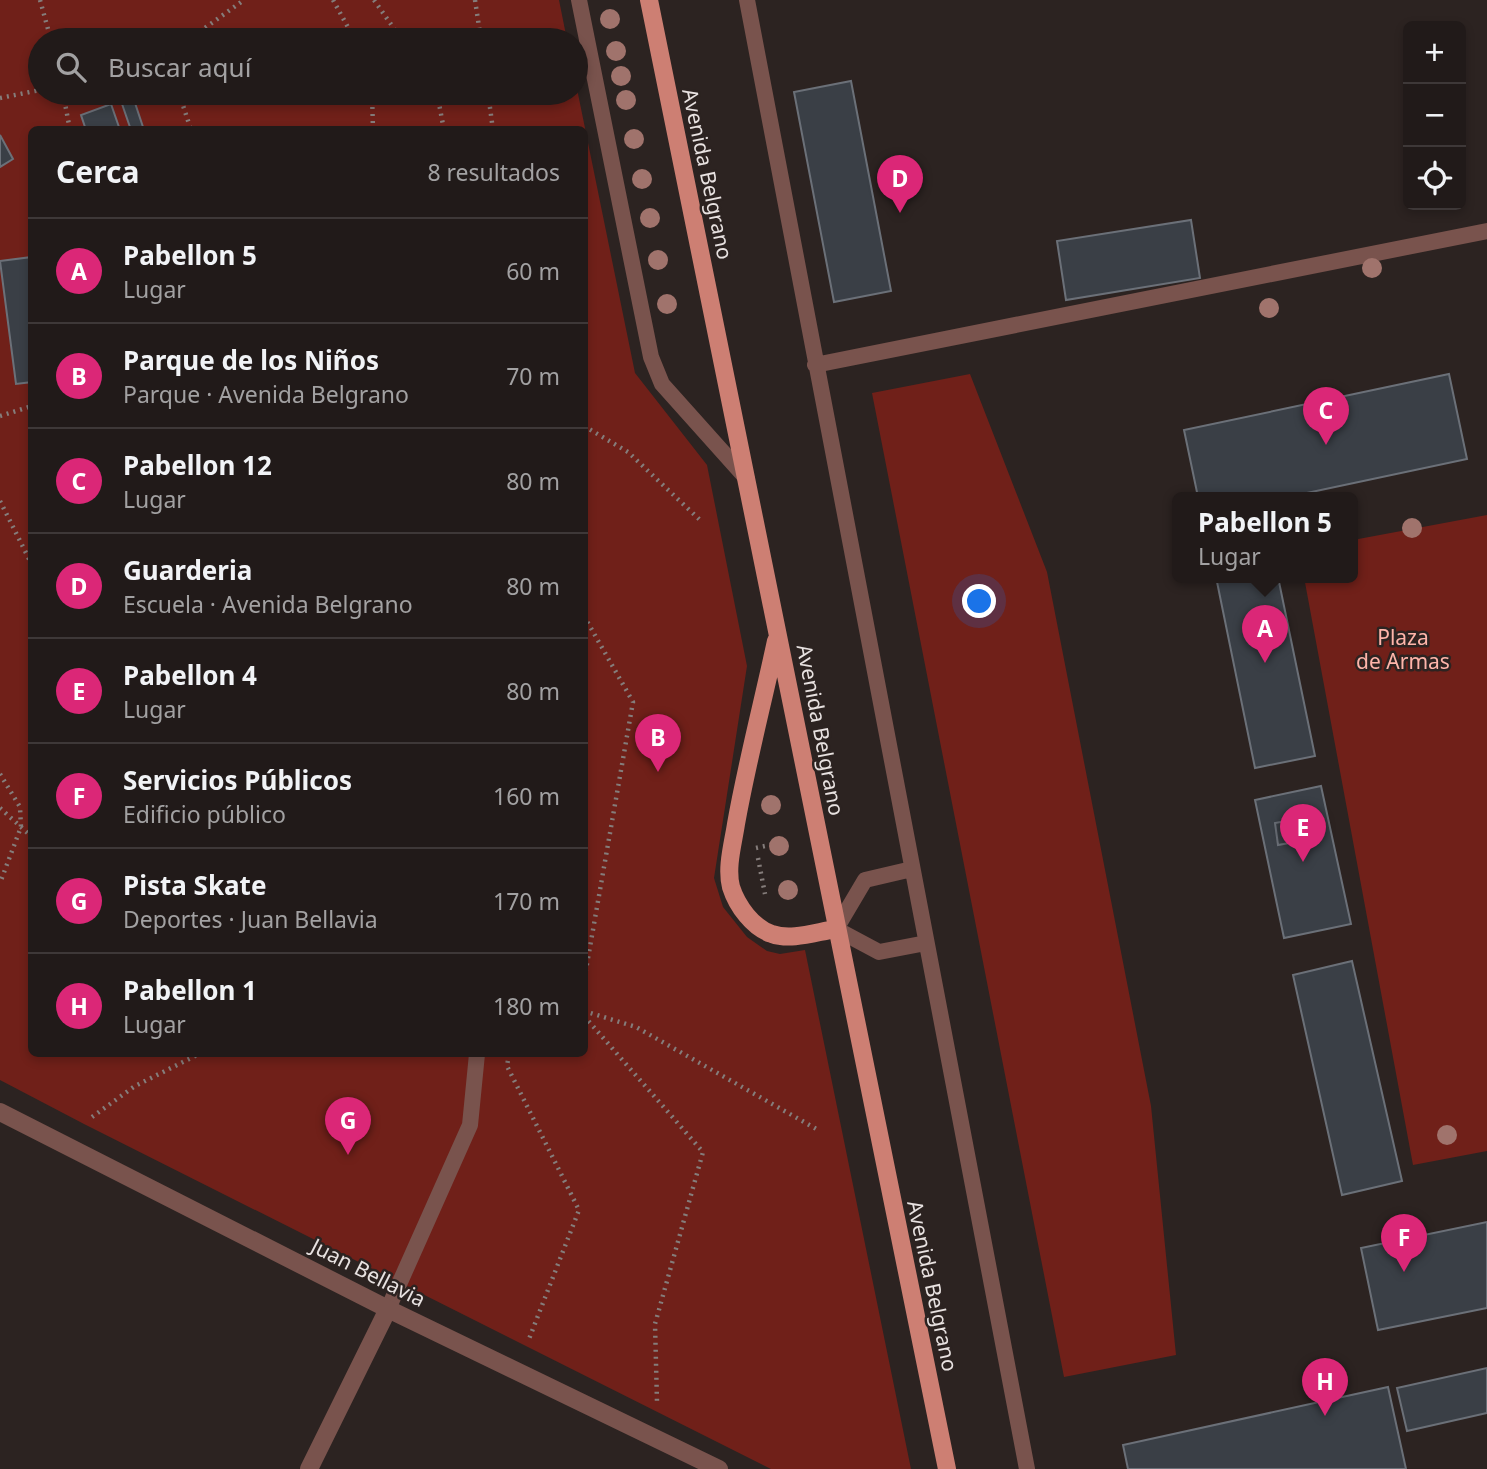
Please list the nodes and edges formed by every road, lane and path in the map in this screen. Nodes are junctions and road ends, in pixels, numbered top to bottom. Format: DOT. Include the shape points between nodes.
graph roads {
  1 [pos="40,0"];
  2 [pos="244,0"];
  3 [pos="333,0"];
  4 [pos="374,0"];
  5 [pos="475,0"];
  6 [pos="579,0"];
  7 [pos="649,0"];
  8 [pos="747,0"];
  9 [pos="48,28"];
  10 [pos="205,28"];
  11 [pos="348,28"];
  12 [pos="394,28"];
  13 [pos="479,28"];
  14 [pos="585,28"];
  15 [pos="588,45"];
  16 [pos="28,92"];
  17 [pos="0,98"];
  18 [pos="65,105"];
  19 [pos="183,105"];
  20 [pos="372,105"];
  21 [pos="439,105"];
  22 [pos="490,105"];
  23 [pos="69,126"];
  24 [pos="190,126"];
  25 [pos="373,126"];
  26 [pos="443,126"];
  27 [pos="492,126"];
  28 [pos="1487,231"];
  29 [pos="815,365"];
  30 [pos="28,407"];
  31 [pos="0,416"];
  32 [pos="588,428"];
  33 [pos="747,479"];
  34 [pos="0,501"];
  35 [pos="700,520"];
  36 [pos="28,557"];
  37 [pos="588,623"];
  38 [pos="778,634"];
  39 [pos="0,774"];
  40 [pos="0,808"];
  41 [pos="21,827"];
  42 [pos="28,833"];
  43 [pos="755,840"];
  44 [pos="783,842"];
  45 [pos="756,848"];
  46 [pos="912,869"];
  47 [pos="0,883"];
  48 [pos="766,901"];
  49 [pos="836,929"];
  50 [pos="926,943"];
  51 [pos="588,958"];
  52 [pos="588,1014"];
  53 [pos="588,1018"];
  54 [pos="193,1057"];
  55 [pos="477,1057"];
  56 [pos="508,1057"];
  57 [pos="0,1112"];
  58 [pos="92,1117"];
  59 [pos="820,1131"];
  60 [pos="388,1309"];
  61 [pos="529,1339"];
  62 [pos="657,1402"];
  63 [pos="309,1469"];
  64 [pos="719,1469"];
  65 [pos="947,1469"];
  66 [pos="1027,1469"];
  1 -- 9 [label="path"];
  2 -- 10 [label="path"];
  3 -- 11 [label="path"];
  4 -- 12 [label="path"];
  5 -- 13 [label="path"];
  6 -- 14 [label="lane"];
  7 -- 33 [label="main road, Avenida Belgrano"];
  8 -- 29 [label="lane"];
  15 -- 33 [label="lane" via="651,357 662,384"];
  16 -- 17 [label="path"];
  18 -- 23 [label="path"];
  19 -- 24 [label="path"];
  20 -- 25 [label="path"];
  21 -- 26 [label="path"];
  22 -- 27 [label="path"];
  28 -- 29 [label="lane"];
  29 -- 46 [label="lane"];
  30 -- 31 [label="path"];
  32 -- 35 [label="path" via="628,452"];
  33 -- 38 [label="main road, Avenida Belgrano"];
  34 -- 36 [label="path"];
  37 -- 51 [label="path" via="632,702"];
  38 -- 49 [label="main road, Avenida Belgrano"];
  38 -- 49 [label="main road" via="744,781 729,866 731,886 749,918 773,935"];
  39 -- 41 [label="path" via="20,807"];
  40 -- 41 [label="path"];
  41 -- 42 [label="path"];
  41 -- 47 [label="path"];
  43 -- 45 [label="path"];
  44 -- 45 [label="path"];
  45 -- 48 [label="path"];
  46 -- 49 [label="lane" via="864,880"];
  46 -- 50 [label="lane"];
  49 -- 50 [label="lane" via="879,953"];
  49 -- 65 [label="main road, Avenida Belgrano"];
  50 -- 66 [label="lane"];
  52 -- 59 [label="path" via="636,1027"];
  53 -- 62 [label="path" via="703,1152 655,1324"];
  54 -- 58 [label="path" via="135,1087"];
  55 -- 60 [label="lane" via="470,1125"];
  56 -- 61 [label="path" via="507,1066 579,1210"];
  57 -- 60 [label="street, Juan Bellavia"];
  60 -- 63 [label="street"];
  60 -- 64 [label="street, Juan Bellavia"];
}
